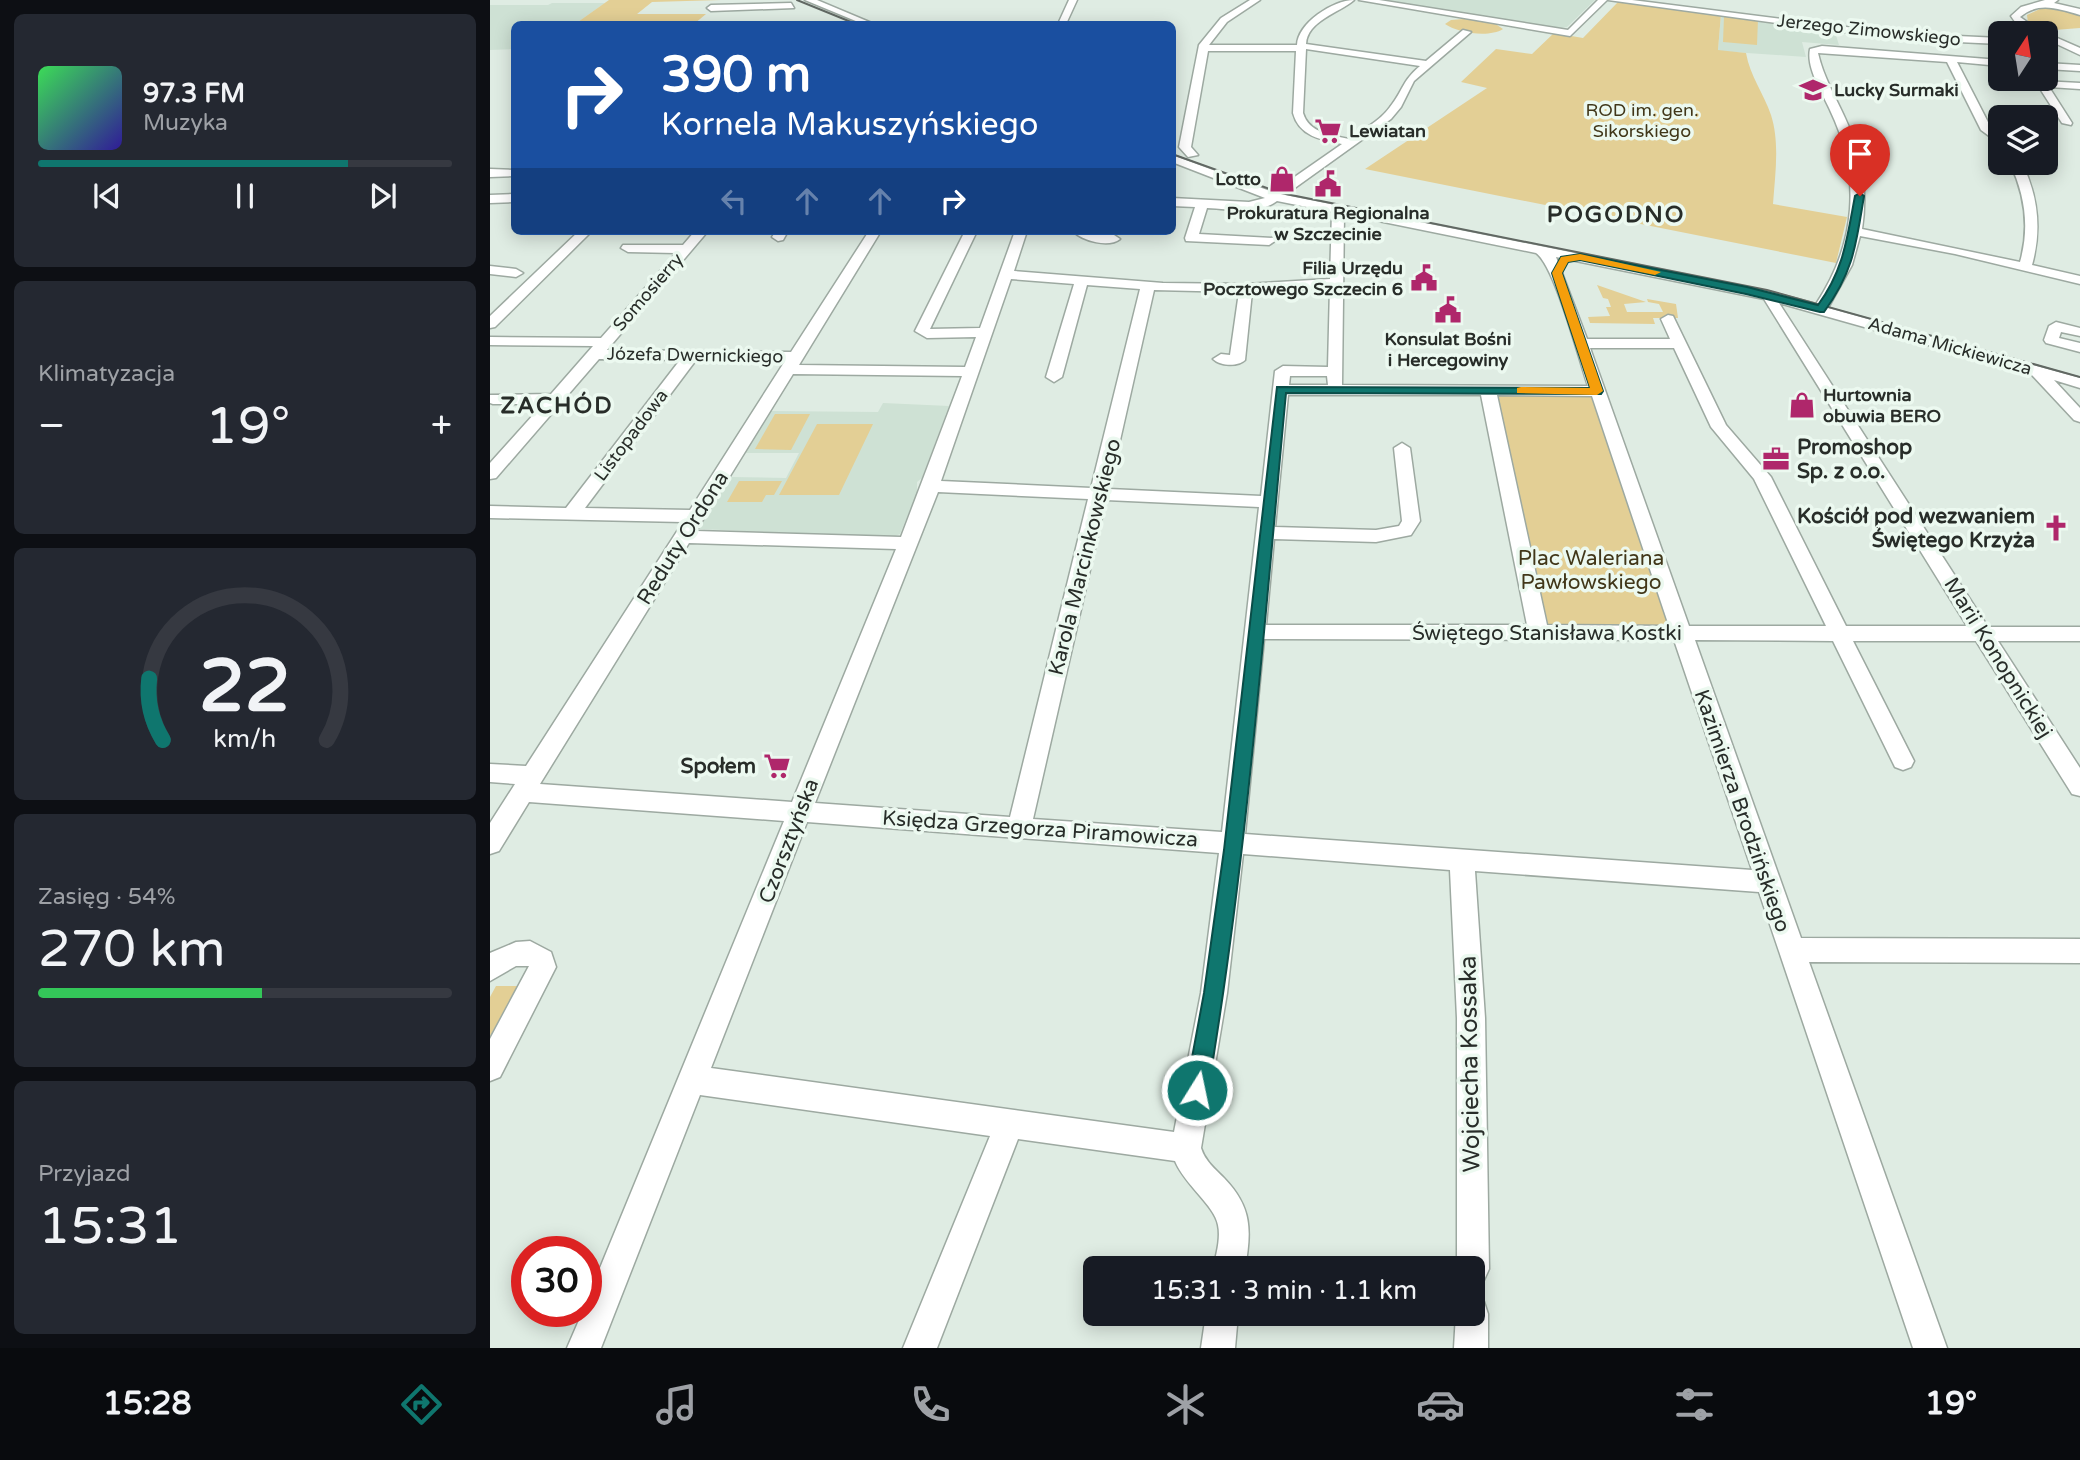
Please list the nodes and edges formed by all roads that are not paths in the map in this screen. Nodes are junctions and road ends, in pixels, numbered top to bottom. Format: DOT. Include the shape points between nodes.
graph roads {
  1 [pos="778,0"];
  2 [pos="809,0"];
  3 [pos="1073,0"];
  4 [pos="1256,0"];
  5 [pos="1350,0"];
  6 [pos="1363,0"];
  7 [pos="1603,0"];
  8 [pos="1612,0"];
  9 [pos="1618,1"];
  10 [pos="2051,1"];
  11 [pos="791,6"];
  12 [pos="711,8"];
  13 [pos="742,8"];
  14 [pos="803,11"];
  15 [pos="2080,12"];
  16 [pos="1451,15"];
  17 [pos="1574,16"];
  18 [pos="1586,18"];
  19 [pos="730,19"];
  20 [pos="862,21"];
  21 [pos="1063,21"];
  22 [pos="2019,21"];
  23 [pos="1439,24"];
  24 [pos="1512,24"];
  25 [pos="1466,32"];
  26 [pos="1500,35"];
  27 [pos="1988,40"];
  28 [pos="2058,43"];
  29 [pos="1301,47"];
  30 [pos="1203,48"];
  31 [pos="2080,52"];
  32 [pos="1950,59"];
  33 [pos="1988,62"];
  34 [pos="1428,64"];
  35 [pos="2058,67"];
  36 [pos="2080,68"];
  37 [pos="2080,86"];
  38 [pos="1188,120"];
  39 [pos="2067,123"];
  40 [pos="1176,130"];
  41 [pos="1988,132"];
  42 [pos="1351,143"];
  43 [pos="1176,149"];
  44 [pos="1192,155"];
  45 [pos="1176,160"];
  46 [pos="490,173"];
  47 [pos="511,173"];
  48 [pos="2021,175"];
  49 [pos="1288,188"];
  50 [pos="1275,197"];
  51 [pos="511,198"];
  52 [pos="490,199"];
  53 [pos="1176,202"];
  54 [pos="1202,204"];
  55 [pos="490,206"];
  56 [pos="1338,208"];
  57 [pos="511,209"];
  58 [pos="1854,231"];
  59 [pos="582,235"];
  60 [pos="698,235"];
  61 [pos="872,235"];
  62 [pos="969,235"];
  63 [pos="1020,235"];
  64 [pos="1084,235"];
  65 [pos="1114,239"];
  66 [pos="1269,241"];
  67 [pos="628,248"];
  68 [pos="686,248"];
  69 [pos="1538,248"];
  70 [pos="1580,257"];
  71 [pos="2025,267"];
  72 [pos="490,270"];
  73 [pos="516,273"];
  74 [pos="1557,273"];
  75 [pos="1006,274"];
  76 [pos="2080,280"];
  77 [pos="1081,282"];
  78 [pos="1336,282"];
  79 [pos="1148,286"];
  80 [pos="1246,288"];
  81 [pos="1773,290"];
  82 [pos="490,302"];
  83 [pos="511,303"];
  84 [pos="1802,304"];
  85 [pos="1824,304"];
  86 [pos="1781,316"];
  87 [pos="1668,319"];
  88 [pos="490,324"];
  89 [pos="986,332"];
  90 [pos="2080,332"];
  91 [pos="490,341"];
  92 [pos="605,342"];
  93 [pos="1581,344"];
  94 [pos="1679,344"];
  95 [pos="2080,348"];
  96 [pos="594,354"];
  97 [pos="691,356"];
  98 [pos="1221,359"];
  99 [pos="792,363"];
  100 [pos="2032,369"];
  101 [pos="2080,371"];
  102 [pos="972,372"];
  103 [pos="1335,372"];
  104 [pos="1054,377"];
  105 [pos="1282,381"];
  106 [pos="2080,383"];
  107 [pos="1335,390"];
  108 [pos="1488,390"];
  109 [pos="1597,391"];
  110 [pos="493,399"];
  111 [pos="555,399"];
  112 [pos="2080,417"];
  113 [pos="1402,448"];
  114 [pos="490,474"];
  115 [pos="931,486"];
  116 [pos="1100,495"];
  117 [pos="1269,502"];
  118 [pos="490,512"];
  119 [pos="571,514"];
  120 [pos="696,516"];
  121 [pos="1265,533"];
  122 [pos="683,537"];
  123 [pos="908,543"];
  124 [pos="1255,632"];
  125 [pos="1539,633"];
  126 [pos="1840,633"];
  127 [pos="1680,634"];
  128 [pos="1983,634"];
  129 [pos="2080,634"];
  130 [pos="1903,761"];
  131 [pos="490,773"];
  132 [pos="528,784"];
  133 [pos="2080,787"];
  134 [pos="800,813"];
  135 [pos="1019,828"];
  136 [pos="1234,843"];
  137 [pos="490,844"];
  138 [pos="1462,859"];
  139 [pos="1767,882"];
  140 [pos="1791,950"];
  141 [pos="2080,951"];
  142 [pos="490,969"];
  143 [pos="490,1067"];
  144 [pos="694,1080"];
  145 [pos="1010,1123"];
  146 [pos="1186,1148"];
  147 [pos="1231,1256"];
  148 [pos="1473,1256"];
  149 [pos="1221,1326"];
  150 [pos="1472,1326"];
  151 [pos="584,1348"];
  152 [pos="920,1348"];
  153 [pos="1218,1348"];
  154 [pos="1471,1348"];
  155 [pos="1930,1348"];
  1 -- 11 [label="street"];
  2 -- 20 [label="street"];
  3 -- 21 [label="street"];
  4 -- 30 [label="street" via="1224,20"];
  5 -- 29 [label="street" via="1310,26"];
  6 -- 16 [label="street"];
  7 -- 18 [label="street"];
  8 -- 9 [label="street, Jerzego Zimowskiego"];
  9 -- 27 [label="street, Jerzego Zimowskiego" via="1894,36"];
  10 -- 15 [label="street"];
  10 -- 22 [label="street" via="2024,9 2015,16"];
  11 -- 13 [label="street"];
  11 -- 14 [label="street"];
  12 -- 13 [label="street"];
  13 -- 19 [label="street"];
  16 -- 23 [label="street"];
  16 -- 24 [label="street"];
  17 -- 18 [label="street"];
  18 -- 24 [label="street" via="1570,33"];
  24 -- 26 [label="street"];
  25 -- 34 [label="street"];
  28 -- 31 [label="street"];
  29 -- 30 [label="street"];
  29 -- 34 [label="street"];
  29 -- 42 [label="street" via="1300,124 1316,134"];
  30 -- 38 [label="street"];
  32 -- 33 [label="street"];
  32 -- 41 [label="street"];
  32 -- 58 [label="street" via="1812,53 1845,130 1857,177 1860,196"];
  34 -- 42 [label="street" via="1410,79 1390,114"];
  35 -- 36 [label="street"];
  37 -- 39 [label="street" via="2042,84"];
  38 -- 40 [label="street"];
  38 -- 44 [label="street" via="1185,148"];
  42 -- 49 [label="street"];
  43 -- 44 [label="street, Adama Mickiewicza"];
  44 -- 49 [label="street, Adama Mickiewicza"];
  45 -- 50 [label="street, Adama Mickiewicza"];
  46 -- 47 [label="street"];
  48 -- 71 [label="street" via="2032,211 2032,241"];
  49 -- 50 [label="street"];
  49 -- 81 [label="street, Adama Mickiewicza"];
  50 -- 54 [label="street" via="1257,206"];
  50 -- 56 [label="street, Adama Mickiewicza"];
  51 -- 52 [label="street"];
  53 -- 54 [label="street"];
  54 -- 66 [label="street" via="1191,238"];
  55 -- 57 [label="street"];
  56 -- 69 [label="street, Adama Mickiewicza"];
  56 -- 78 [label="street"];
  58 -- 71 [label="street"];
  58 -- 85 [label="street" via="1847,265"];
  59 -- 83 [label="street"];
  60 -- 68 [label="street, Somosierry"];
  61 -- 99 [label="street, Reduty Ordona"];
  62 -- 89 [label="street" via="922,331"];
  63 -- 75 [label="street, Czorsztyńska"];
  64 -- 65 [label="street"];
  67 -- 68 [label="street, Somosierry"];
  68 -- 92 [label="street, Somosierry"];
  69 -- 70 [label="street, Adama Mickiewicza"];
  69 -- 74 [label="street, Kazimierza Brodzińskiego" via="1547,253"];
  70 -- 74 [label="street" via="1565,259"];
  70 -- 81 [label="street, Adama Mickiewicza"];
  71 -- 76 [label="street"];
  72 -- 73 [label="street"];
  74 -- 93 [label="street, Kazimierza Brodzińskiego"];
  75 -- 77 [label="street"];
  75 -- 89 [label="street, Czorsztyńska"];
  77 -- 79 [label="street"];
  77 -- 104 [label="street"];
  78 -- 80 [label="street"];
  78 -- 103 [label="street"];
  79 -- 80 [label="street"];
  79 -- 116 [label="street, Karola Marcinkowskiego"];
  80 -- 98 [label="street" via="1237,360"];
  81 -- 84 [label="street, Adama Mickiewicza"];
  81 -- 85 [label="street, Adama Mickiewicza"];
  81 -- 86 [label="street, Marii Konopnickiej"];
  82 -- 83 [label="street"];
  83 -- 88 [label="street"];
  84 -- 85 [label="street, Adama Mickiewicza"];
  84 -- 86 [label="street" via="1784,306"];
  85 -- 100 [label="street, Adama Mickiewicza"];
  85 -- 101 [label="street, Adama Mickiewicza"];
  86 -- 128 [label="street, Marii Konopnickiej"];
  87 -- 94 [label="street"];
  89 -- 102 [label="street, Czorsztyńska"];
  90 -- 95 [label="street" via="2056,326 2051,340"];
  91 -- 92 [label="street, Józefa Dwernickiego"];
  92 -- 96 [label="street, Somosierry"];
  93 -- 94 [label="street"];
  93 -- 109 [label="street, Kazimierza Brodzińskiego"];
  94 -- 126 [label="street" via="1719,427 1762,477"];
  96 -- 97 [label="street, Józefa Dwernickiego"];
  96 -- 111 [label="street, Somosierry"];
  97 -- 99 [label="street, Józefa Dwernickiego"];
  97 -- 119 [label="street, Listopadowa"];
  99 -- 102 [label="street, Józefa Dwernickiego"];
  99 -- 120 [label="street, Reduty Ordona"];
  100 -- 106 [label="street, Adama Mickiewicza"];
  100 -- 112 [label="street"];
  102 -- 115 [label="street, Czorsztyńska"];
  103 -- 105 [label="street"];
  103 -- 107 [label="street"];
  105 -- 107 [label="street"];
  105 -- 117 [label="street"];
  107 -- 108 [label="street"];
  108 -- 109 [label="street"];
  108 -- 125 [label="street"];
  109 -- 127 [label="street, Kazimierza Brodzińskiego"];
  110 -- 111 [label="street"];
  111 -- 114 [label="street, Somosierry"];
  113 -- 121 [label="street" via="1410,521 1405,531 1376,536"];
  115 -- 116 [label="street"];
  115 -- 123 [label="street, Czorsztyńska"];
  116 -- 117 [label="street"];
  116 -- 135 [label="street, Karola Marcinkowskiego"];
  117 -- 121 [label="street"];
  118 -- 119 [label="street"];
  119 -- 120 [label="street"];
  120 -- 122 [label="street, Reduty Ordona"];
  121 -- 124 [label="street"];
  122 -- 123 [label="street"];
  122 -- 132 [label="street, Reduty Ordona"];
  123 -- 134 [label="street, Czorsztyńska"];
  124 -- 125 [label="street, Świętego Stanisława Kostki"];
  124 -- 136 [label="street"];
  125 -- 127 [label="street, Świętego Stanisława Kostki"];
  126 -- 127 [label="street, Świętego Stanisława Kostki"];
  126 -- 128 [label="street, Świętego Stanisława Kostki"];
  126 -- 130 [label="street"];
  127 -- 139 [label="street, Kazimierza Brodzińskiego"];
  128 -- 129 [label="street, Świętego Stanisława Kostki"];
  128 -- 133 [label="street, Marii Konopnickiej"];
  131 -- 132 [label="street, Księdza Grzegorza Piramowicza"];
  132 -- 134 [label="street, Księdza Grzegorza Piramowicza"];
  132 -- 137 [label="street, Reduty Ordona"];
  134 -- 135 [label="street, Księdza Grzegorza Piramowicza"];
  134 -- 144 [label="street, Czorsztyńska"];
  135 -- 136 [label="street, Księdza Grzegorza Piramowicza"];
  136 -- 138 [label="street, Księdza Grzegorza Piramowicza"];
  136 -- 146 [label="street" via="1214,993"];
  138 -- 139 [label="street, Księdza Grzegorza Piramowicza"];
  138 -- 148 [label="street, Wojciecha Kossaka" via="1471,1018"];
  139 -- 140 [label="street, Kazimierza Brodzińskiego"];
  140 -- 141 [label="street"];
  140 -- 155 [label="street, Kazimierza Brodzińskiego"];
  142 -- 143 [label="street" via="516,953 532,954 543,967"];
  144 -- 145 [label="street"];
  144 -- 151 [label="street, Czorsztyńska"];
  145 -- 146 [label="street"];
  145 -- 152 [label="street"];
  146 -- 147 [label="street" via="1195,1173 1230,1210 1234,1227"];
  149 -- 153 [label="street"];
  150 -- 154 [label="street"];
}
